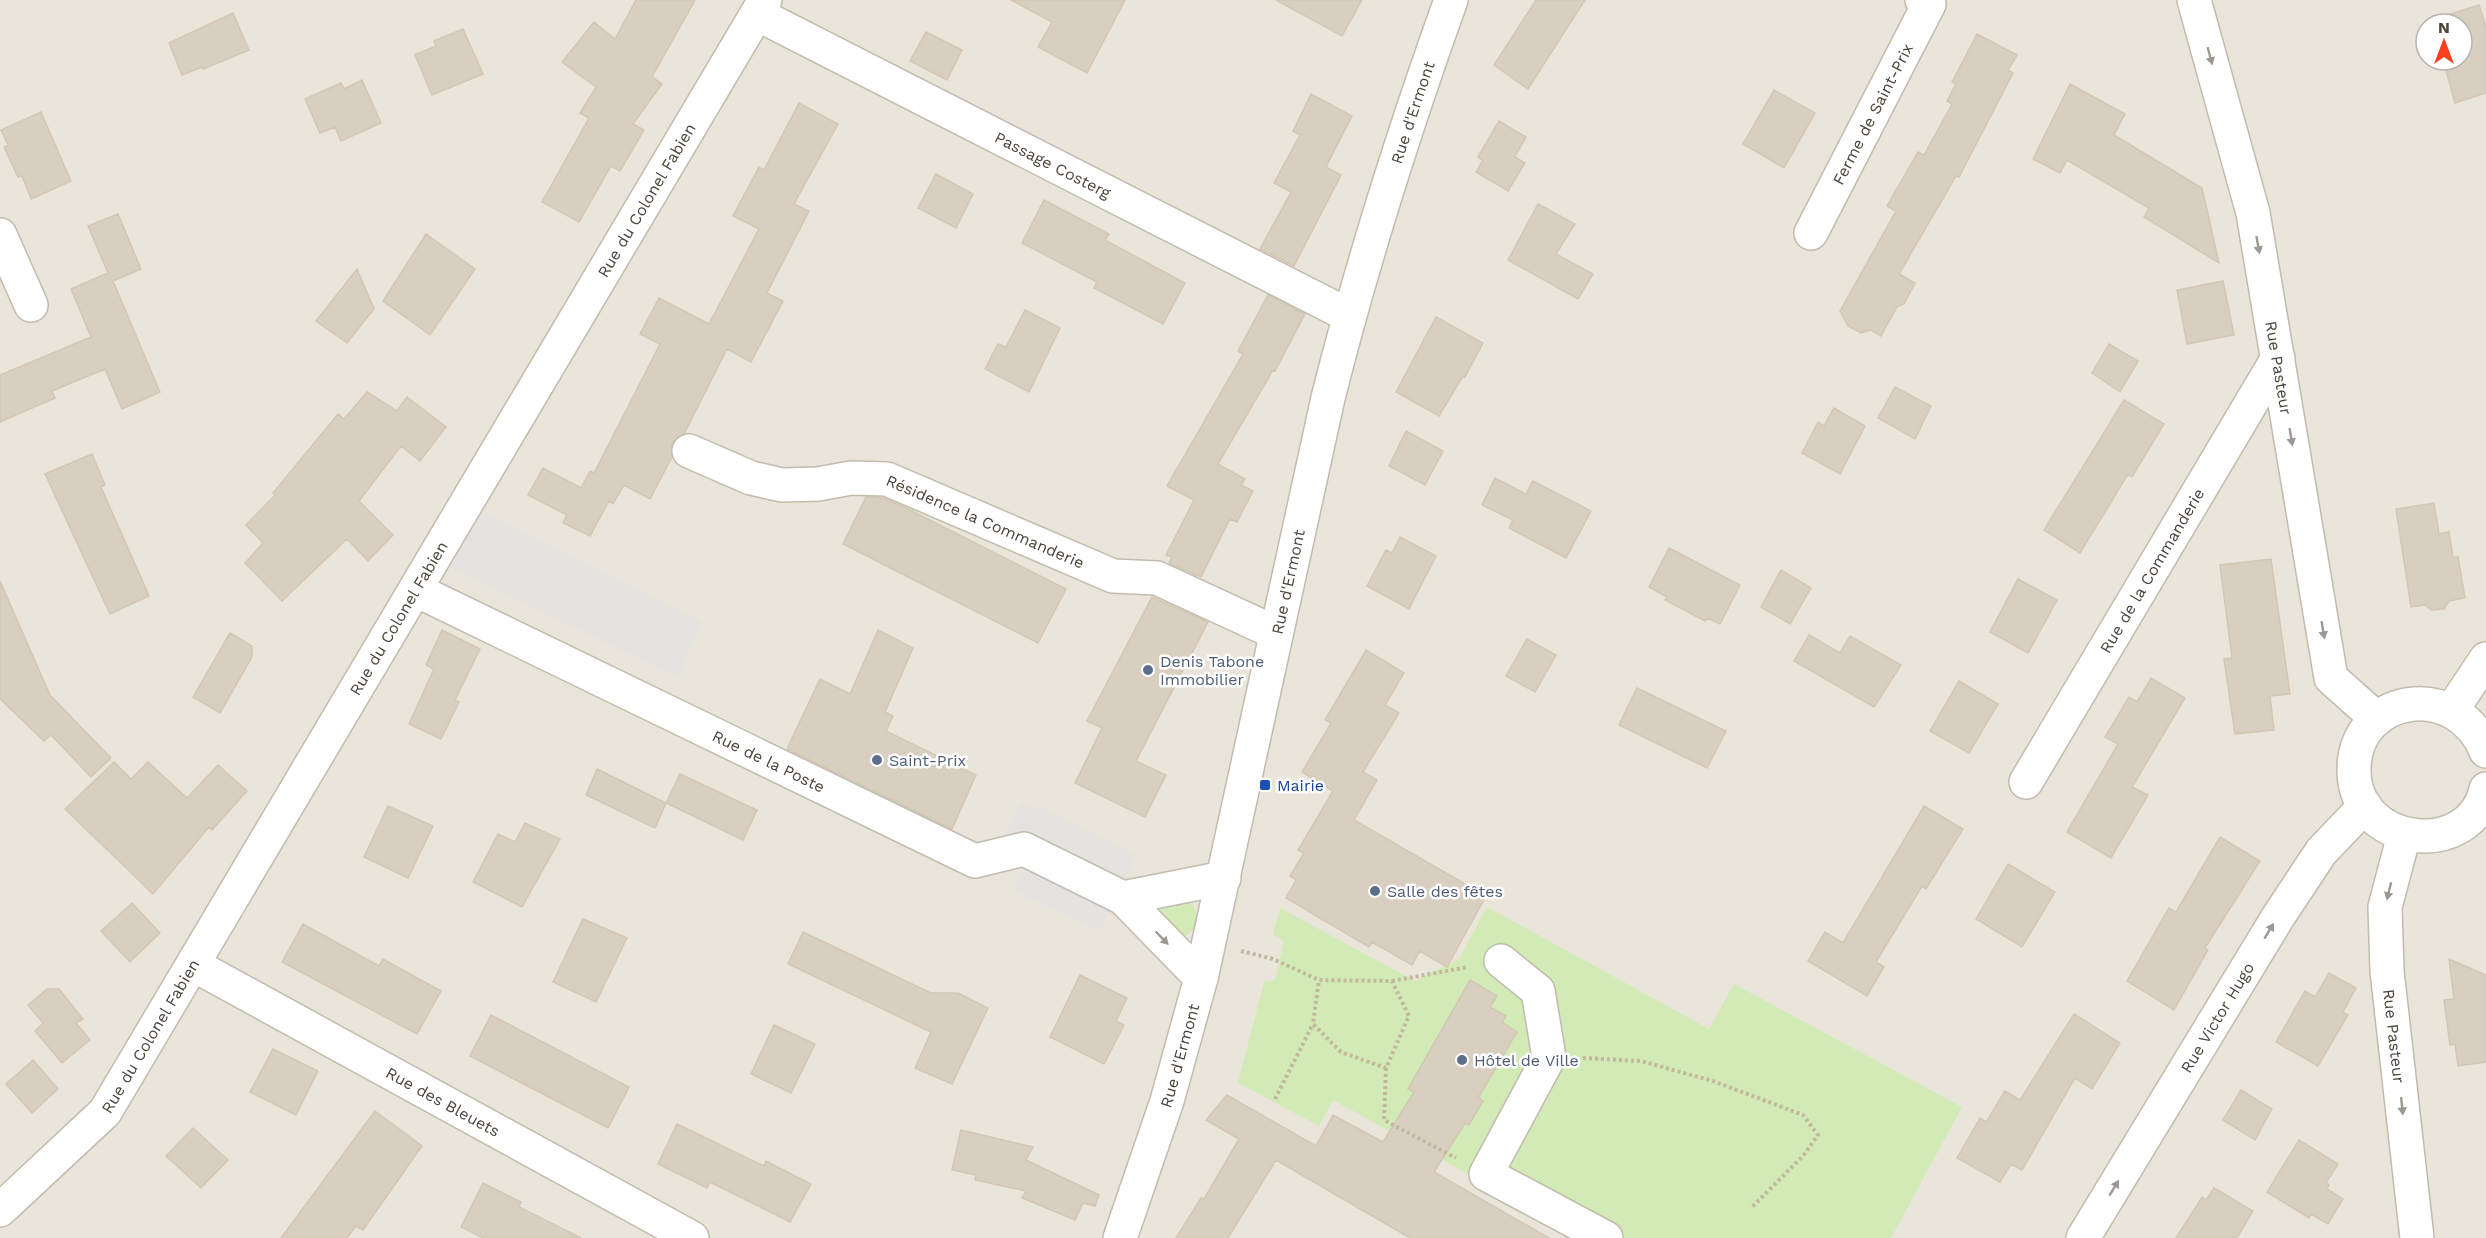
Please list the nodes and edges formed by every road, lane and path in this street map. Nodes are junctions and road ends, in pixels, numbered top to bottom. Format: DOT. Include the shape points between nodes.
graph roads {
  1 [pos="1451,0"];
  2 [pos="1922,0"];
  3 [pos="2194,0"];
  4 [pos="761,7"];
  5 [pos="1811,232"];
  6 [pos="0,235"];
  7 [pos="31,305"];
  8 [pos="1348,315"];
  9 [pos="2278,358"];
  10 [pos="689,451"];
  11 [pos="417,590"];
  12 [pos="1276,633"];
  13 [pos="2486,659"];
  14 [pos="2452,710"];
  15 [pos="2377,719"];
  16 [pos="2486,751"];
  17 [pos="2026,782"];
  18 [pos="2486,793"];
  19 [pos="2365,806"];
  20 [pos="2404,835"];
  21 [pos="1224,878"];
  22 [pos="1123,898"];
  23 [pos="1208,943"];
  24 [pos="1501,961"];
  25 [pos="194,965"];
  26 [pos="1201,978"];
  27 [pos="1319,980"];
  28 [pos="1392,981"];
  29 [pos="1313,1024"];
  30 [pos="1549,1057"];
  31 [pos="1386,1068"];
  32 [pos="1275,1099"];
  33 [pos="1486,1174"];
  34 [pos="1751,1208"];
  35 [pos="0,1210"];
  36 [pos="692,1238"];
  37 [pos="1120,1238"];
  38 [pos="1606,1238"];
  39 [pos="2083,1238"];
  40 [pos="2417,1238"];
  1 -- 8 [label="street, Rue d'Ermont"];
  2 -- 5 [label="street, Ferme de Saint-Prix" via="1929,4"];
  3 -- 9 [label="street, Rue Pasteur, one-way" via="2253,213"];
  4 -- 8 [label="street, Passage Costerg"];
  4 -- 11 [label="street, Rue du Colonel Fabien"];
  6 -- 7 [label="street"];
  8 -- 12 [label="street, Rue d'Ermont"];
  9 -- 15 [label="street, Rue Pasteur, one-way" via="2331,678"];
  9 -- 17 [label="street, Rue de la Commanderie"];
  10 -- 12 [label="street, Résidence la Commanderie" via="751,478 782,485 851,478 887,479 1113,576 1157,578"];
  11 -- 22 [label="street, Rue de la Poste" via="975,861 1024,849"];
  11 -- 25 [label="street, Rue du Colonel Fabien"];
  12 -- 21 [label="street, Rue d'Ermont"];
  13 -- 14 [label="street"];
  14 -- 15 [label="street" via="2413,703 2394,708"];
  14 -- 16 [label="street" via="2468,721"];
  15 -- 19 [label="street" via="2364,734 2354,770"];
  18 -- 20 [label="street" via="2461,825 2443,834"];
  19 -- 20 [label="street" via="2375,819"];
  39 -- 19 [label="street, Rue Victor Hugo, one-way" via="2278,917 2321,852"];
  20 -- 40 [label="street, Rue Pasteur, one-way" via="2385,907 2387,971"];
  21 -- 22 [label="street"];
  21 -- 23 [label="street, Rue d'Ermont"];
  22 -- 26 [label="street, Rue de la Poste, one-way"];
  23 -- 26 [label="street, Rue d'Ermont"];
  23 -- 27 [label="path" via="1272,959"];
  24 -- 28 [label="path"];
  24 -- 30 [label="street" via="1538,991"];
  25 -- 35 [label="street, Rue du Colonel Fabien" via="105,1112"];
  25 -- 36 [label="street, Rue des Bleuets"];
  26 -- 37 [label="street, Rue d'Ermont" via="1167,1101"];
  27 -- 28 [label="path"];
  27 -- 29 [label="path"];
  28 -- 31 [label="path" via="1408,1016"];
  29 -- 31 [label="path" via="1341,1052"];
  29 -- 32 [label="path"];
  30 -- 33 [label="street"];
  30 -- 34 [label="path" via="1641,1061 1713,1081 1803,1115 1818,1135 1803,1156"];
  31 -- 33 [label="path" via="1384,1119"];
  33 -- 38 [label="street"];
}
